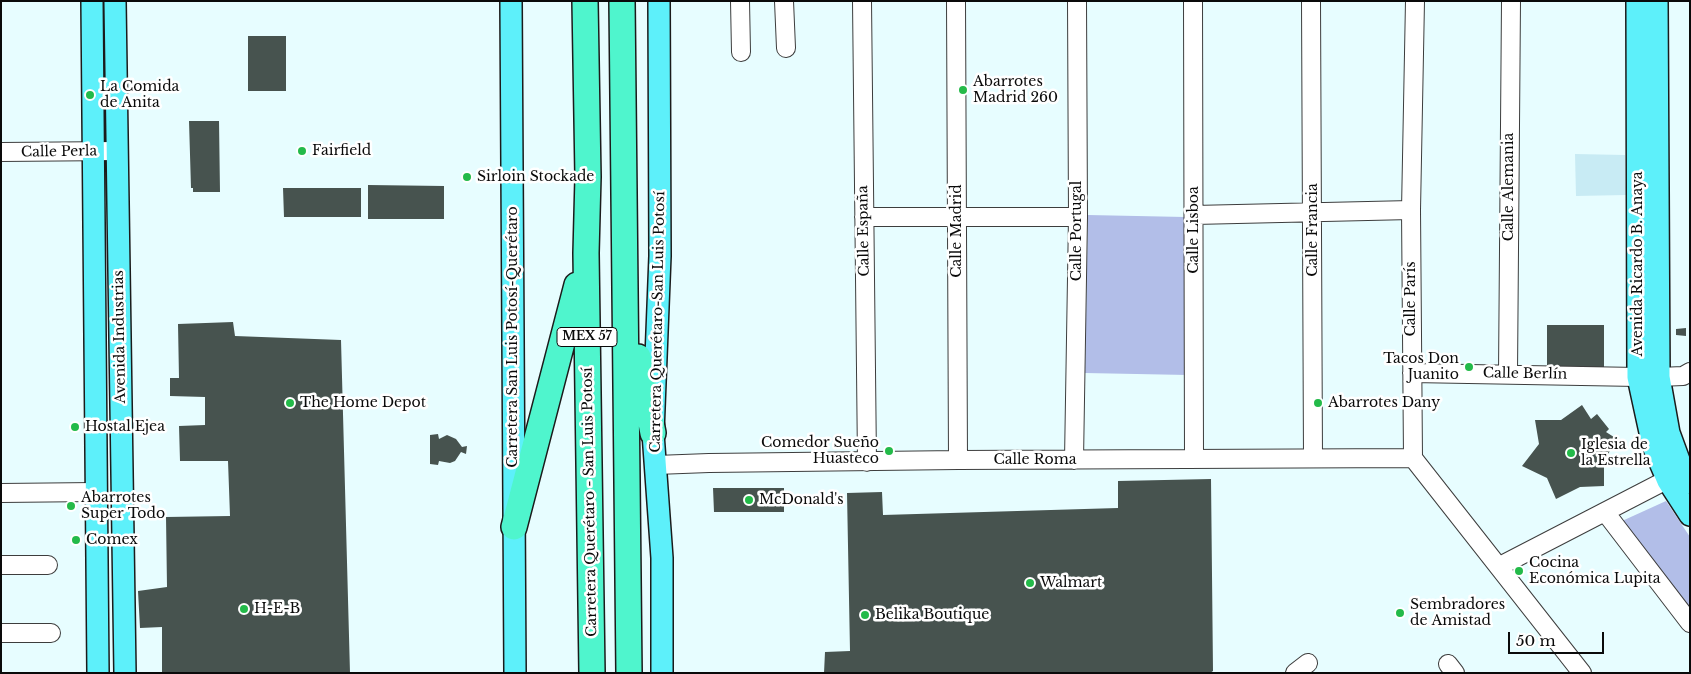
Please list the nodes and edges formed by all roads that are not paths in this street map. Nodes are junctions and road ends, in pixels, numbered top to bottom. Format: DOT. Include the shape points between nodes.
graph roads {
  1 [pos="92,1"];
  2 [pos="115,1"];
  3 [pos="511,1"];
  4 [pos="585,1"];
  5 [pos="622,1"];
  6 [pos="659,1"];
  7 [pos="740,1"];
  8 [pos="784,1"];
  9 [pos="862,1"];
  10 [pos="956,1"];
  11 [pos="1077,1"];
  12 [pos="1193,1"];
  13 [pos="1312,1"];
  14 [pos="1415,1"];
  15 [pos="1511,1"];
  16 [pos="1637,1"];
  17 [pos="1657,1"];
  18 [pos="786,48"];
  19 [pos="741,52"];
  20 [pos="1647,72"];
  21 [pos="93,151"];
  22 [pos="117,151"];
  23 [pos="1,152"];
  24 [pos="1411,210"];
  25 [pos="1194,214"];
  26 [pos="1313,214"];
  27 [pos="864,217"];
  28 [pos="1078,217"];
  29 [pos="957,218"];
  30 [pos="586,253"];
  31 [pos="626,300"];
  32 [pos="1690,372"];
  33 [pos="1412,373"];
  34 [pos="1508,373"];
  35 [pos="1648,377"];
  36 [pos="653,433"];
  37 [pos="1194,458"];
  38 [pos="1313,458"];
  39 [pos="1413,458"];
  40 [pos="958,460"];
  41 [pos="1074,460"];
  42 [pos="867,462"];
  43 [pos="656,465"];
  44 [pos="1683,476"];
  45 [pos="95,492"];
  46 [pos="1,493"];
  47 [pos="1605,512"];
  48 [pos="1690,516"];
  49 [pos="514,527"];
  50 [pos="1,565"];
  51 [pos="48,565"];
  52 [pos="1500,566"];
  53 [pos="1690,623"];
  54 [pos="1,633"];
  55 [pos="51,633"];
  56 [pos="98,673"];
  57 [pos="125,673"];
  58 [pos="515,673"];
  59 [pos="592,673"];
  60 [pos="629,673"];
  61 [pos="662,673"];
  62 [pos="1582,673"];
  1 -- 21 [label="main road, Avenida Industrias"];
  2 -- 22 [label="main road, Avenida Industrias"];
  3 -- 49 [label="main road, Carretera San Luis Potosí-Querétaro"];
  4 -- 30 [label="highway, Carretera Querétaro - San Luis Potosí / MEX 57"];
  5 -- 31 [label="highway, MEX 57"];
  6 -- 36 [label="main road, Carretera Querétaro-San Luis Potosí" via="660,256"];
  7 -- 19 [label="street"];
  8 -- 18 [label="street"];
  9 -- 27 [label="street, Calle España"];
  10 -- 29 [label="street, Calle Madrid"];
  11 -- 28 [label="street, Calle Portugal"];
  12 -- 25 [label="street, Calle Lisboa"];
  13 -- 26 [label="street, Calle Francia"];
  14 -- 24 [label="street, Calle París"];
  15 -- 34 [label="street, Calle Alemania"];
  16 -- 20 [label="main road, Avenida Ricardo B. Anaya"];
  17 -- 20 [label="main road, Avenida Ricardo B. Anaya"];
  20 -- 35 [label="main road, Avenida Ricardo B. Anaya"];
  21 -- 22 [label="street, Calle Perla"];
  21 -- 23 [label="street, Calle Perla"];
  21 -- 45 [label="main road, Avenida Industrias"];
  22 -- 57 [label="main road, Avenida Industrias"];
  24 -- 26 [label="street"];
  24 -- 33 [label="street, Calle París"];
  25 -- 26 [label="street"];
  25 -- 37 [label="street, Calle Lisboa"];
  26 -- 38 [label="street, Calle Francia"];
  27 -- 29 [label="street"];
  27 -- 42 [label="street, Calle España"];
  28 -- 29 [label="street"];
  28 -- 41 [label="street, Calle Portugal"];
  29 -- 40 [label="street, Calle Madrid"];
  30 -- 49 [label="highway"];
  30 -- 59 [label="highway, Carretera Querétaro - San Luis Potosí / MEX 57"];
  31 -- 36 [label="highway"];
  31 -- 60 [label="highway, MEX 57"];
  32 -- 35 [label="street, Calle Berlín" via="1684,376"];
  33 -- 34 [label="street, Calle Berlín"];
  33 -- 39 [label="street, Calle París"];
  34 -- 35 [label="street, Calle Berlín"];
  35 -- 44 [label="main road, Avenida Ricardo B. Anaya"];
  36 -- 43 [label="main road, Carretera Querétaro-San Luis Potosí"];
  37 -- 38 [label="street, Calle Roma"];
  37 -- 41 [label="street, Calle Roma"];
  38 -- 39 [label="street, Calle Roma"];
  39 -- 52 [label="street"];
  40 -- 41 [label="street, Calle Roma"];
  40 -- 42 [label="street, Calle Roma"];
  42 -- 43 [label="street, Calle Roma"];
  43 -- 61 [label="main road, Carretera Querétaro-San Luis Potosí" via="662,558"];
  44 -- 47 [label="street"];
  44 -- 48 [label="main road, Avenida Ricardo B. Anaya"];
  45 -- 46 [label="street"];
  45 -- 56 [label="main road, Avenida Industrias"];
  47 -- 52 [label="street"];
  47 -- 53 [label="street"];
  49 -- 58 [label="main road, Carretera San Luis Potosí-Querétaro"];
  50 -- 51 [label="street"];
  52 -- 62 [label="street"];
  54 -- 55 [label="street"];
}
